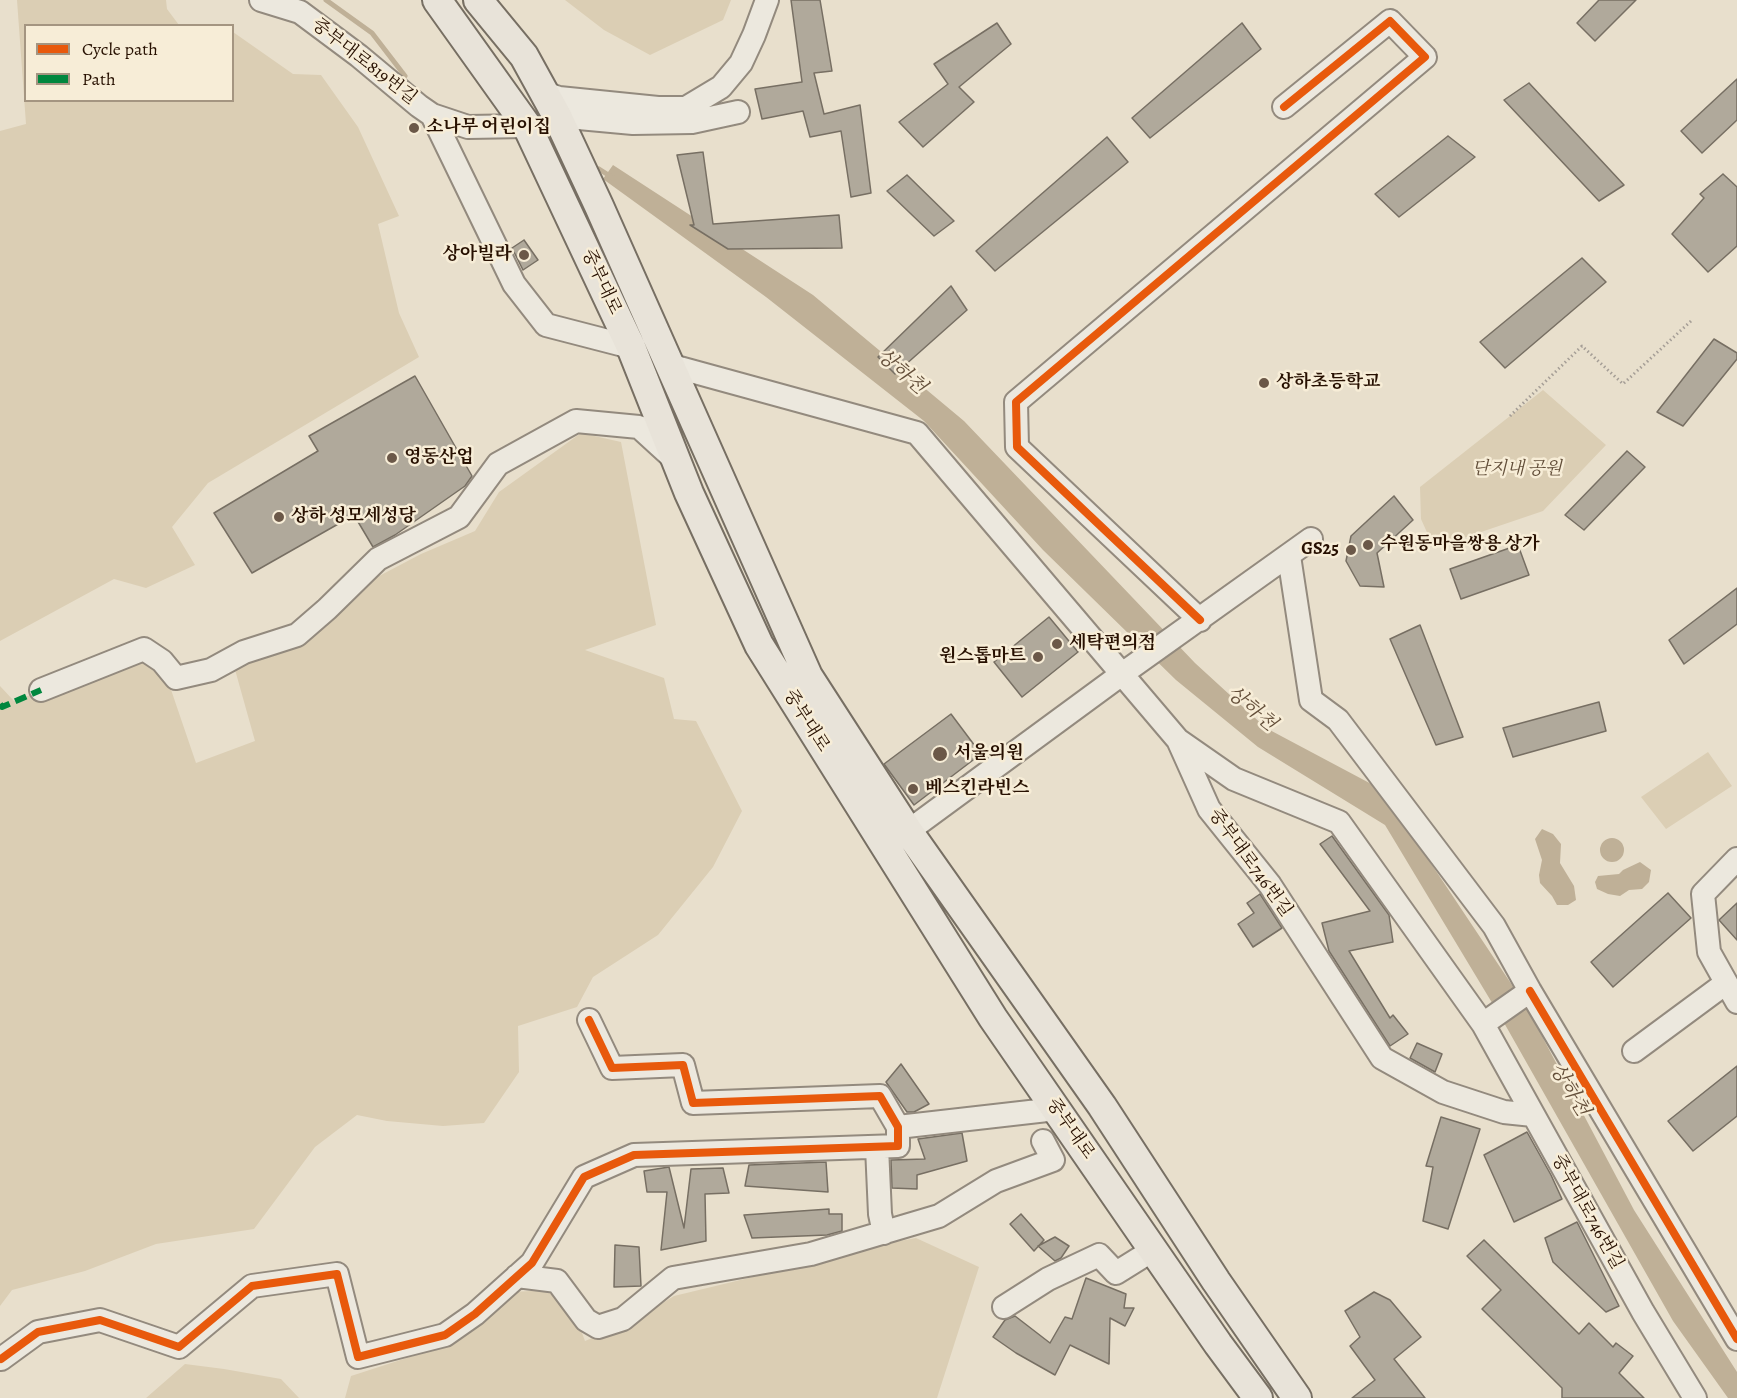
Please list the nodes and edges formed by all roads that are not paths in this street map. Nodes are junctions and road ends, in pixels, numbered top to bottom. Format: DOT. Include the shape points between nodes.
graph roads {
  1 [pos="261,0"];
  2 [pos="437,0"];
  3 [pos="478,0"];
  4 [pos="767,0"];
  5 [pos="550,105"];
  6 [pos="1284,107"];
  7 [pos="738,112"];
  8 [pos="432,115"];
  9 [pos="527,126"];
  10 [pos="631,347"];
  11 [pos="669,365"];
  12 [pos="643,376"];
  13 [pos="639,427"];
  14 [pos="677,462"];
  15 [pos="1311,539"];
  16 [pos="1289,556"];
  17 [pos="1200,620"];
  18 [pos="1125,672"];
  19 [pos="41,690"];
  20 [pos="1178,740"];
  21 [pos="896,839"];
  22 [pos="1737,859"];
  23 [pos="1530,991"];
  24 [pos="1732,992"];
  25 [pos="589,1020"];
  26 [pos="1483,1024"];
  27 [pos="1634,1051"];
  28 [pos="1056,1109"];
  29 [pos="1533,1115"];
  30 [pos="898,1127"];
  31 [pos="1043,1141"];
  32 [pos="877,1147"];
  33 [pos="884,1233"];
  34 [pos="1153,1250"];
  35 [pos="517,1276"];
  36 [pos="1004,1307"];
  37 [pos="1737,1339"];
  38 [pos="1,1359"];
  39 [pos="1258,1398"];
  40 [pos="1297,1398"];
  41 [pos="1695,1398"];
  1 -- 8 [label="street, 중부대로819번길" via="300,12"];
  2 -- 9 [label="main road, 중부대로"];
  3 -- 5 [label="main road, 중부대로" via="524,56"];
  4 -- 5 [label="street" via="741,63 721,87 686,108 559,98"];
  5 -- 7 [label="street" via="633,123 692,122"];
  5 -- 11 [label="main road, 중부대로"];
  6 -- 17 [label="street" via="1390,21 1425,57 1016,402 1017,447"];
  8 -- 9 [label="street" via="468,127"];
  8 -- 10 [label="street" via="514,284 546,325"];
  9 -- 10 [label="main road, 중부대로"];
  10 -- 12 [label="main road, 중부대로"];
  11 -- 18 [label="street" via="917,434"];
  11 -- 21 [label="main road, 중부대로" via="808,676"];
  12 -- 13 [label="street"];
  12 -- 14 [label="main road, 중부대로"];
  13 -- 14 [label="street"];
  13 -- 19 [label="street" via="576,421 498,464 459,517 378,559 297,635 244,652 211,670 176,678 162,661 144,649"];
  14 -- 21 [label="main road, 중부대로" via="759,645"];
  15 -- 16 [label="street"];
  16 -- 17 [label="street"];
  16 -- 23 [label="street" via="1311,700 1338,720 1494,926"];
  17 -- 18 [label="street"];
  18 -- 20 [label="street, 중부대로746번길"];
  18 -- 21 [label="street"];
  20 -- 26 [label="street, 중부대로746번길" via="1234,779 1339,822"];
  20 -- 29 [label="street, 중부대로746번길" via="1209,809 1270,885 1382,1058 1443,1092 1504,1112"];
  21 -- 28 [label="main road, 중부대로" via="993,1018"];
  21 -- 40 [label="main road, 중부대로" via="1102,1106"];
  22 -- 24 [label="street" via="1702,894 1709,952"];
  23 -- 26 [label="street"];
  23 -- 37 [label="street"];
  24 -- 27 [label="street"];
  25 -- 30 [label="street" via="612,1068 683,1065 693,1103 880,1096"];
  26 -- 29 [label="street, 중부대로746번길"];
  28 -- 30 [label="street"];
  28 -- 34 [label="main road, 중부대로"];
  29 -- 41 [label="street, 중부대로746번길"];
  30 -- 32 [label="street" via="898,1146"];
  31 -- 33 [label="street" via="1053,1160 996,1180 939,1216"];
  32 -- 33 [label="street"];
  32 -- 35 [label="street" via="634,1155 584,1178 532,1263"];
  33 -- 35 [label="street" via="811,1254 673,1278 623,1319 598,1327 586,1320 557,1281"];
  34 -- 36 [label="street" via="1116,1273 1099,1255 1048,1279"];
  34 -- 39 [label="main road, 중부대로"];
  35 -- 38 [label="street" via="445,1335 358,1357 337,1274 252,1286 178,1347 100,1320 38,1332"];
}
